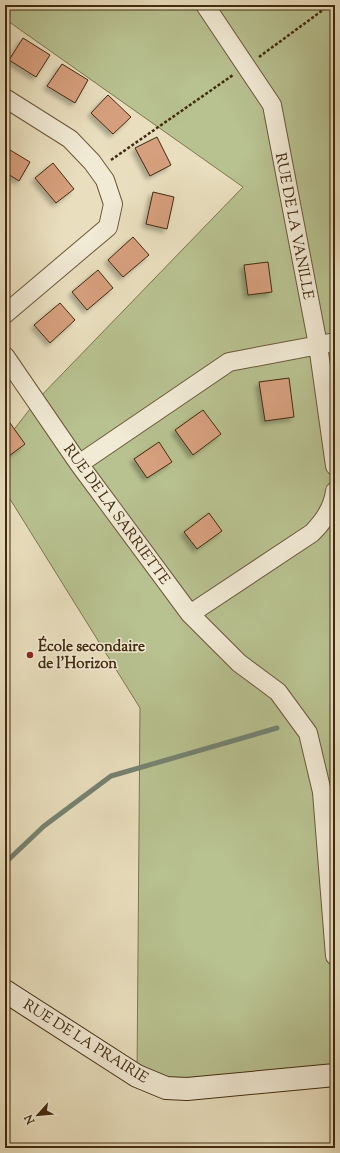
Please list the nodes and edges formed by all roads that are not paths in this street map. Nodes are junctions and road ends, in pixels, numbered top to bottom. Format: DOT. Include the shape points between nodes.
graph roads {
  1 [pos="204,5"];
  2 [pos="5,98"];
  3 [pos="5,314"];
  4 [pos="335,342"];
  5 [pos="318,345"];
  6 [pos="5,356"];
  7 [pos="79,464"];
  8 [pos="335,466"];
  9 [pos="335,491"];
  10 [pos="190,614"];
  11 [pos="335,956"];
  12 [pos="5,991"];
  13 [pos="335,1075"];
  1 -- 5 [label="street, RUE DE LA VANILLE" via="272,105"];
  2 -- 3 [label="street" via="70,139 105,180 113,204 108,226"];
  4 -- 5 [label="street"];
  5 -- 7 [label="street" via="229,362"];
  5 -- 8 [label="street, RUE DE LA VANILLE"];
  6 -- 7 [label="street, RUE DE LA SARRIETTE"];
  7 -- 10 [label="street, RUE DE LA SARRIETTE"];
  9 -- 10 [label="street" via="325,520 312,533"];
  10 -- 11 [label="street, RUE DE LA SARRIETTE" via="239,663 278,692 308,733 322,792"];
  12 -- 13 [label="street, RUE DE LA PRAIRIE" via="137,1076 166,1088 187,1090"];
}
